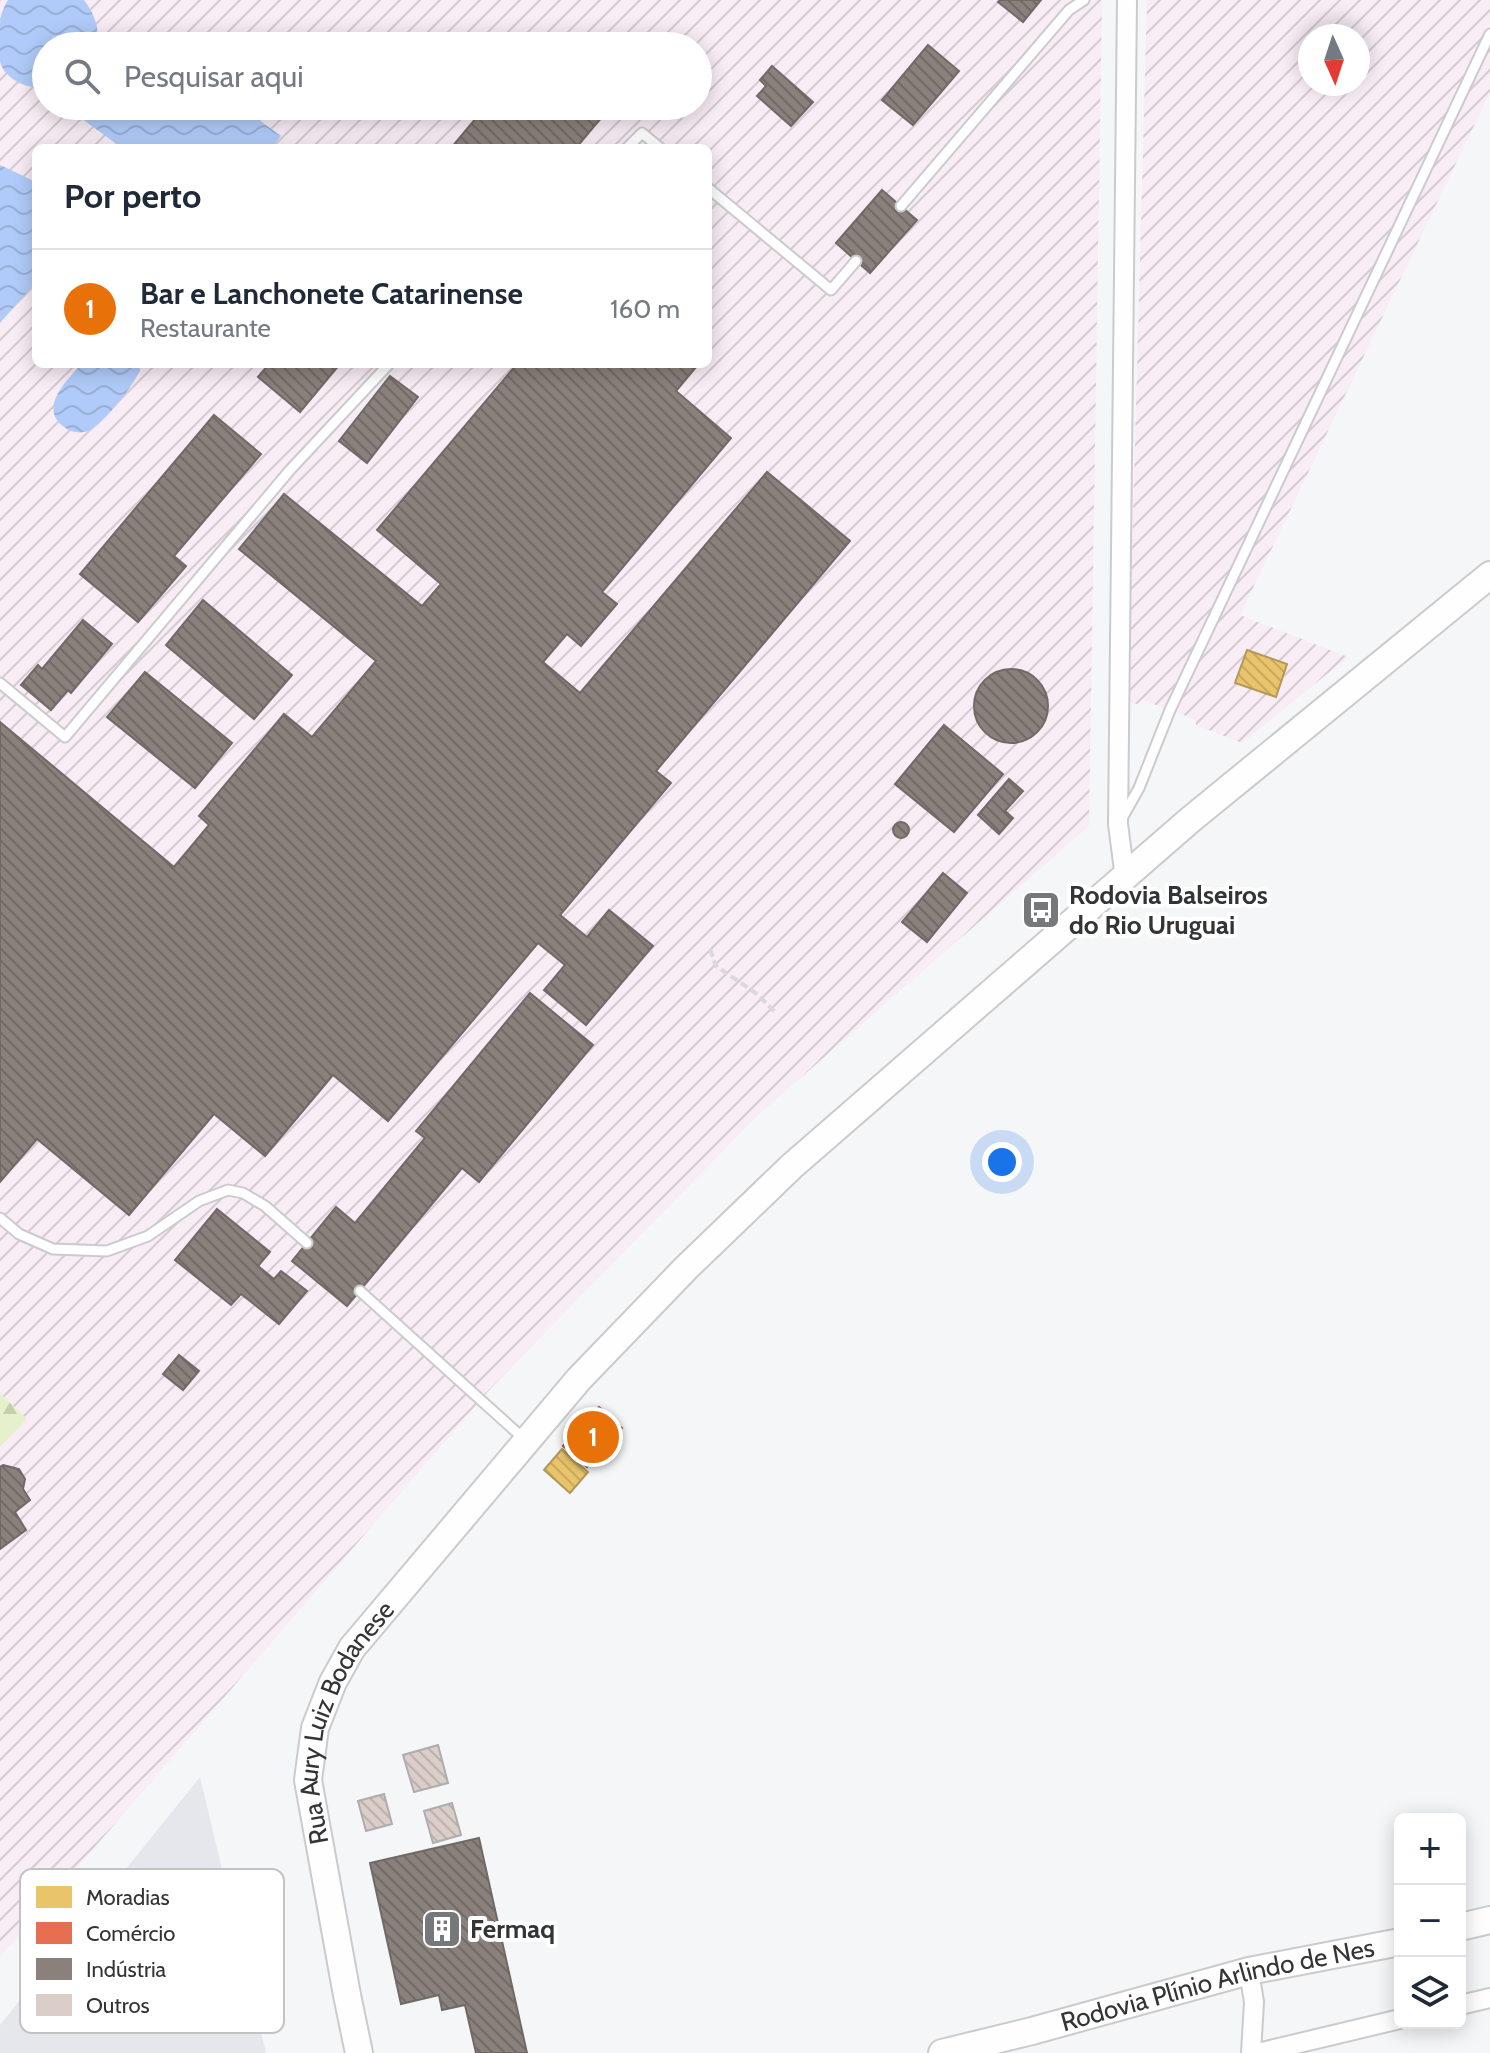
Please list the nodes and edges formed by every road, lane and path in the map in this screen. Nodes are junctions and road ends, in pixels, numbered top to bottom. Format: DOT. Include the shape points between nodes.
graph roads {
  1 [pos="1084,0"];
  2 [pos="1127,0"];
  3 [pos="1490,34"];
  4 [pos="631,144"];
  5 [pos="655,144"];
  6 [pos="712,191"];
  7 [pos="901,206"];
  8 [pos="856,261"];
  9 [pos="385,368"];
  10 [pos="1490,575"];
  11 [pos="0,683"];
  12 [pos="1118,824"];
  13 [pos="1125,878"];
  14 [pos="710,949"];
  15 [pos="775,1012"];
  16 [pos="0,1218"];
  17 [pos="307,1243"];
  18 [pos="360,1291"];
  19 [pos="526,1442"];
  20 [pos="1490,1920"];
  21 [pos="1466,1926"];
  22 [pos="1394,1943"];
  23 [pos="1249,1971"];
  24 [pos="1490,1998"];
  25 [pos="1466,2004"];
  26 [pos="1394,2020"];
  27 [pos="359,2053"];
  28 [pos="942,2053"];
  29 [pos="1251,2053"];
  30 [pos="1258,2053"];
  1 -- 7 [label="lane" via="1069,10"];
  2 -- 12 [label="street"];
  3 -- 12 [label="lane"];
  4 -- 5 [label="lane" via="642,133"];
  6 -- 8 [label="lane" via="831,290"];
  9 -- 11 [label="lane" via="290,470 65,737"];
  10 -- 13 [label="main road"];
  12 -- 13 [label="street"];
  13 -- 19 [label="main road" via="792,1166 579,1379"];
  14 -- 15 [label="path" via="716,966"];
  16 -- 17 [label="lane" via="19,1234 53,1249 107,1251 148,1236 199,1201 228,1190 265,1206"];
  18 -- 19 [label="lane"];
  19 -- 27 [label="main road, Rua Aury Luiz Bodanese" via="352,1648 315,1728 308,1780"];
  20 -- 21 [label="main road"];
  22 -- 23 [label="main road, Rodovia Plínio Arlindo de Nes"];
  23 -- 28 [label="main road, Rodovia Plínio Arlindo de Nes"];
  23 -- 29 [label="street" via="1254,2002"];
  24 -- 25 [label="street"];
  26 -- 30 [label="street"];
}
